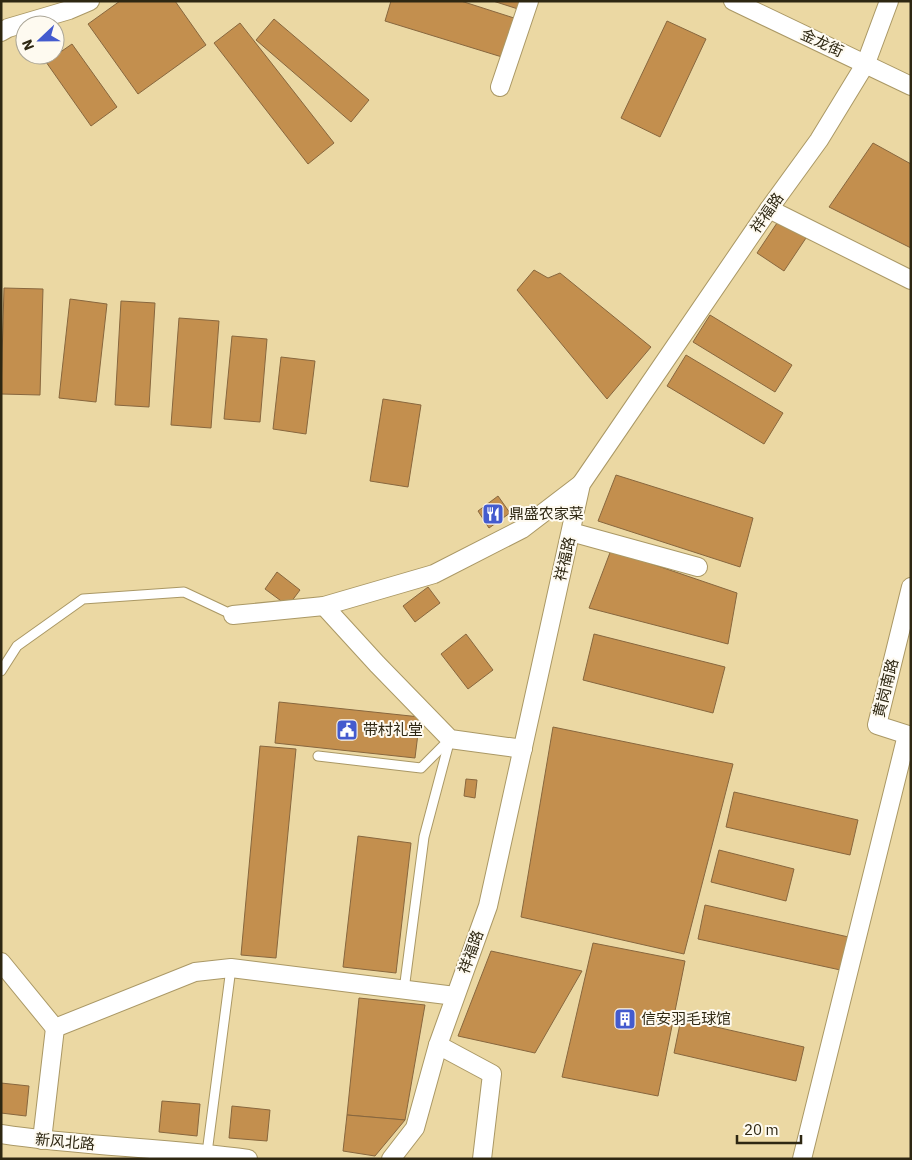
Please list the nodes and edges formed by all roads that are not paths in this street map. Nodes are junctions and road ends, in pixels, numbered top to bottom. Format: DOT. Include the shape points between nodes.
graph roads {
  1 [pos="90,1"];
  2 [pos="529,1"];
  3 [pos="733,1"];
  4 [pos="889,1"];
  5 [pos="1,32"];
  6 [pos="866,63"];
  7 [pos="911,86"];
  8 [pos="500,87"];
  9 [pos="769,209"];
  10 [pos="911,280"];
  11 [pos="581,484"];
  12 [pos="571,532"];
  13 [pos="698,567"];
  14 [pos="911,586"];
  15 [pos="324,606"];
  16 [pos="233,615"];
  17 [pos="1,671"];
  18 [pos="909,735"];
  19 [pos="450,739"];
  20 [pos="523,749"];
  21 [pos="318,756"];
  22 [pos="1,962"];
  23 [pos="231,968"];
  24 [pos="404,990"];
  25 [pos="455,996"];
  26 [pos="55,1028"];
  27 [pos="438,1046"];
  28 [pos="1,1134"];
  29 [pos="42,1140"];
  30 [pos="207,1153"];
  31 [pos="248,1159"];
  32 [pos="391,1159"];
  33 [pos="482,1159"];
  34 [pos="802,1159"];
  1 -- 5 [label="street"];
  2 -- 8 [label="street"];
  3 -- 6 [label="street, 金龙街"];
  4 -- 6 [label="street, 祥福路"];
  6 -- 7 [label="street, 金龙街"];
  6 -- 9 [label="street, 祥福路" via="819,140"];
  9 -- 10 [label="street"];
  9 -- 11 [label="street, 祥福路"];
  11 -- 12 [label="street, 祥福路"];
  11 -- 15 [label="street" via="522,529 434,574"];
  12 -- 13 [label="street"];
  12 -- 20 [label="street, 祥福路"];
  14 -- 18 [label="street, 黄岗南路" via="877,725"];
  15 -- 16 [label="street"];
  15 -- 19 [label="street"];
  16 -- 17 [label="lane" via="184,592 83,599 16,646"];
  18 -- 34 [label="street"];
  19 -- 20 [label="street"];
  19 -- 21 [label="lane" via="421,768"];
  19 -- 24 [label="lane" via="424,837"];
  20 -- 25 [label="street, 祥福路" via="488,906"];
  22 -- 26 [label="street"];
  23 -- 24 [label="street"];
  23 -- 26 [label="street" via="195,972"];
  23 -- 30 [label="lane"];
  24 -- 25 [label="street"];
  25 -- 27 [label="street, 祥福路"];
  26 -- 29 [label="street"];
  27 -- 32 [label="street, 祥福路" via="415,1128"];
  27 -- 33 [label="street" via="492,1074"];
  28 -- 29 [label="street, 新风北路"];
  29 -- 30 [label="street, 新风北路"];
  30 -- 31 [label="street, 新风北路"];
}
